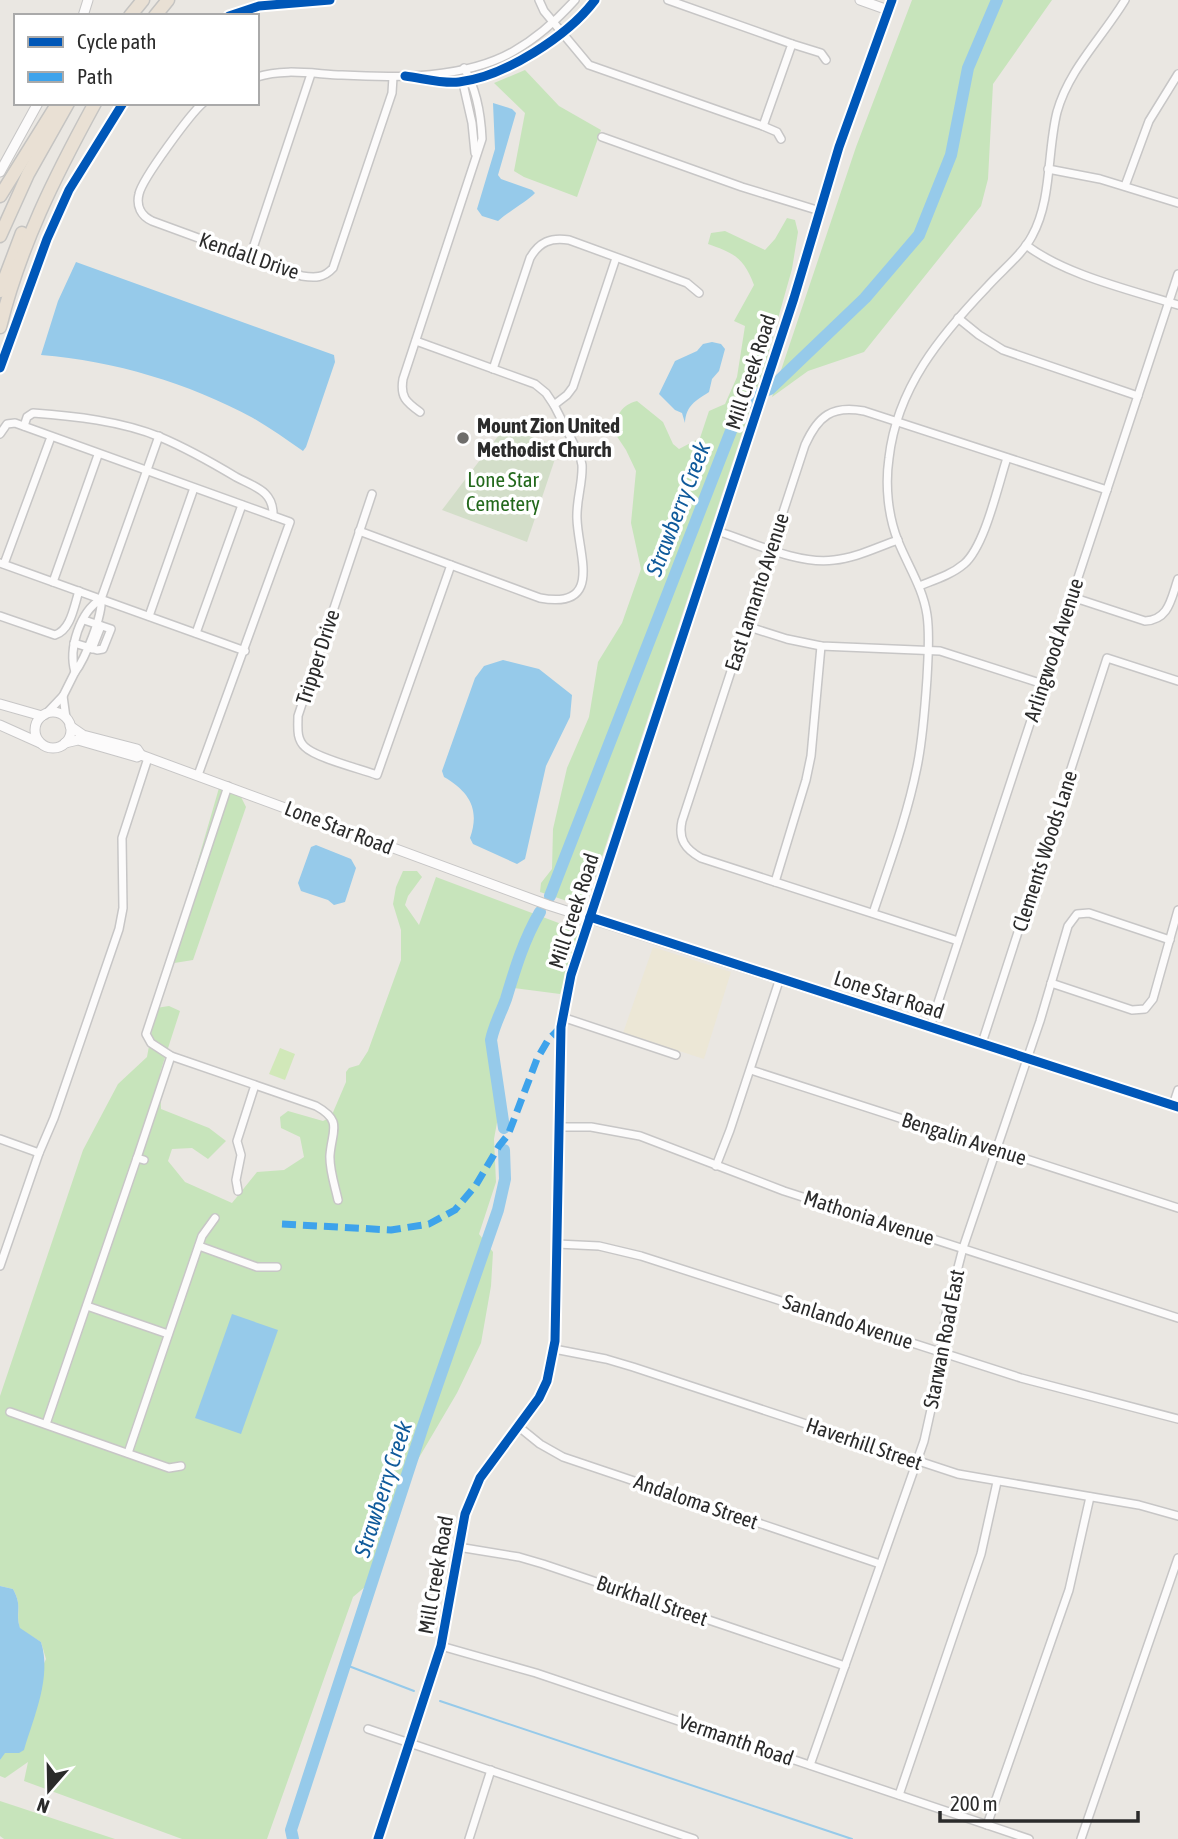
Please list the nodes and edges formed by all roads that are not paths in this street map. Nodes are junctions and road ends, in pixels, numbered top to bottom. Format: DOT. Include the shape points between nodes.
graph roads {
  1 [pos="143,0"];
  2 [pos="168,0"];
  3 [pos="330,0"];
  4 [pos="539,0"];
  5 [pos="575,0"];
  6 [pos="595,0"];
  7 [pos="668,0"];
  8 [pos="860,0"];
  9 [pos="892,0"];
  10 [pos="1125,0"];
  11 [pos="888,10"];
  12 [pos="132,14"];
  13 [pos="157,14"];
  14 [pos="235,14"];
  15 [pos="553,23"];
  16 [pos="564,34"];
  17 [pos="792,44"];
  18 [pos="826,60"];
  19 [pos="464,68"];
  20 [pos="311,74"];
  21 [pos="1178,74"];
  22 [pos="259,76"];
  23 [pos="405,76"];
  24 [pos="393,78"];
  25 [pos="466,80"];
  26 [pos="37,105"];
  27 [pos="57,105"];
  28 [pos="67,105"];
  29 [pos="91,105"];
  30 [pos="91,105"];
  31 [pos="122,105"];
  32 [pos="201,105"];
  33 [pos="763,126"];
  34 [pos="602,137"];
  35 [pos="781,139"];
  36 [pos="1048,169"];
  37 [pos="0,172"];
  38 [pos="1125,186"];
  39 [pos="0,196"];
  40 [pos="1178,203"];
  41 [pos="820,211"];
  42 [pos="0,236"];
  43 [pos="1026,245"];
  44 [pos="250,257"];
  45 [pos="616,258"];
  46 [pos="1178,274"];
  47 [pos="0,291"];
  48 [pos="699,293"];
  49 [pos="1168,302"];
  50 [pos="1178,305"];
  51 [pos="958,317"];
  52 [pos="0,327"];
  53 [pos="416,341"];
  54 [pos="0,368"];
  55 [pos="493,369"];
  56 [pos="1138,396"];
  57 [pos="554,405"];
  58 [pos="420,412"];
  59 [pos="898,422"];
  60 [pos="24,426"];
  61 [pos="0,434"];
  62 [pos="159,436"];
  63 [pos="51,437"];
  64 [pos="98,455"];
  65 [pos="1007,458"];
  66 [pos="146,471"];
  67 [pos="194,488"];
  68 [pos="1107,490"];
  69 [pos="372,494"];
  70 [pos="242,505"];
  71 [pos="272,516"];
  72 [pos="359,531"];
  73 [pos="717,531"];
  74 [pos="898,540"];
  75 [pos="771,549"];
  76 [pos="2,564"];
  77 [pos="451,565"];
  78 [pos="1178,579"];
  79 [pos="52,582"];
  80 [pos="919,586"];
  81 [pos="79,591"];
  82 [pos="1072,597"];
  83 [pos="101,599"];
  84 [pos="0,616"];
  85 [pos="149,616"];
  86 [pos="84,620"];
  87 [pos="99,625"];
  88 [pos="746,626"];
  89 [pos="196,633"];
  90 [pos="74,643"];
  91 [pos="821,646"];
  92 [pos="89,648"];
  93 [pos="928,650"];
  94 [pos="245,651"];
  95 [pos="75,672"];
  96 [pos="1178,681"];
  97 [pos="1043,684"];
  98 [pos="63,696"];
  99 [pos="0,704"];
  100 [pos="43,715"];
  101 [pos="68,722"];
  102 [pos="0,725"];
  103 [pos="65,743"];
  104 [pos="41,744"];
  105 [pos="145,756"];
  106 [pos="198,775"];
  107 [pos="228,786"];
  108 [pos="775,882"];
  109 [pos="1178,910"];
  110 [pos="873,913"];
  111 [pos="590,916"];
  112 [pos="1170,940"];
  113 [pos="958,941"];
  114 [pos="780,978"];
  115 [pos="1051,983"];
  116 [pos="562,1017"];
  117 [pos="930,1027"];
  118 [pos="982,1043"];
  119 [pos="676,1055"];
  120 [pos="171,1056"];
  121 [pos="1027,1058"];
  122 [pos="751,1070"];
  123 [pos="255,1086"];
  124 [pos="1178,1090"];
  125 [pos="1176,1106"];
  126 [pos="559,1127"];
  127 [pos="0,1139"];
  128 [pos="995,1149"];
  129 [pos="39,1153"];
  130 [pos="716,1166"];
  131 [pos="238,1191"];
  132 [pos="338,1200"];
  133 [pos="1178,1208"];
  134 [pos="215,1218"];
  135 [pos="557,1244"];
  136 [pos="199,1246"];
  137 [pos="963,1248"];
  138 [pos="0,1266"];
  139 [pos="277,1267"];
  140 [pos="87,1306"];
  141 [pos="1178,1318"];
  142 [pos="169,1334"];
  143 [pos="554,1349"];
  144 [pos="940,1352"];
  145 [pos="10,1412"];
  146 [pos="1178,1419"];
  147 [pos="46,1424"];
  148 [pos="519,1427"];
  149 [pos="128,1454"];
  150 [pos="915,1461"];
  151 [pos="181,1466"];
  152 [pos="997,1482"];
  153 [pos="1090,1497"];
  154 [pos="1178,1516"];
  155 [pos="457,1547"];
  156 [pos="1178,1558"];
  157 [pos="880,1564"];
  158 [pos="1175,1574"];
  159 [pos="441,1646"];
  160 [pos="845,1665"];
  161 [pos="368,1729"];
  162 [pos="411,1743"];
  163 [pos="810,1765"];
  164 [pos="491,1770"];
  165 [pos="898,1795"];
  166 [pos="987,1825"];
  167 [pos="378,1839"];
  168 [pos="469,1839"];
  169 [pos="694,1839"];
  170 [pos="1029,1839"];
  171 [pos="1081,1839"];
  1 -- 12 [label="highway"];
  2 -- 13 [label="highway"];
  3 -- 14 [label="street" via="259,6"];
  4 -- 15 [label="street"];
  5 -- 15 [label="street"];
  6 -- 16 [label="street"];
  7 -- 17 [label="street"];
  8 -- 11 [label="street"];
  9 -- 11 [label="street, Mill Creek Road"];
  10 -- 36 [label="street" via="1062,97"];
  11 -- 41 [label="street, Mill Creek Road"];
  15 -- 16 [label="street"];
  15 -- 19 [label="street" via="513,52"];
  16 -- 25 [label="street" via="516,61"];
  16 -- 33 [label="street" via="589,65"];
  17 -- 18 [label="street" via="821,53"];
  17 -- 33 [label="street"];
  19 -- 23 [label="street"];
  19 -- 25 [label="street"];
  20 -- 22 [label="street"];
  20 -- 24 [label="street"];
  20 -- 44 [label="street"];
  21 -- 38 [label="street" via="1149,121"];
  23 -- 24 [label="street"];
  23 -- 25 [label="street"];
  24 -- 44 [label="street, Kendall Drive" via="392,93 333,268 316,278"];
  25 -- 53 [label="street" via="475,158"];
  26 -- 37 [label="street"];
  27 -- 39 [label="highway"];
  28 -- 42 [label="highway"];
  29 -- 47 [label="highway" via="44,184"];
  30 -- 52 [label="highway" via="38,214"];
  31 -- 54 [label="street" via="69,190"];
  32 -- 44 [label="street, Kendall Drive" via="144,184 138,205 146,219"];
  33 -- 35 [label="street"];
  34 -- 41 [label="street"];
  36 -- 38 [label="street"];
  36 -- 43 [label="street" via="1037,226"];
  38 -- 40 [label="street"];
  41 -- 73 [label="street, Mill Creek Road"];
  43 -- 49 [label="street" via="1066,268"];
  43 -- 51 [label="street"];
  45 -- 48 [label="street" via="687,283"];
  45 -- 55 [label="street" via="569,240 552,239 535,249"];
  45 -- 57 [label="street" via="573,387"];
  46 -- 49 [label="street, Arlingwood Avenue"];
  49 -- 50 [label="street"];
  49 -- 56 [label="street, Arlingwood Avenue"];
  51 -- 56 [label="street" via="1003,350"];
  51 -- 59 [label="street" via="921,367"];
  53 -- 55 [label="street"];
  53 -- 58 [label="street" via="401,390 408,404"];
  55 -- 57 [label="street" via="535,384"];
  56 -- 68 [label="street, Arlingwood Avenue"];
  57 -- 77 [label="street" via="582,465 577,522 585,570 580,588 564,599 540,598"];
  59 -- 65 [label="street, East Lamanto Avenue"];
  59 -- 74 [label="street" via="887,476"];
  59 -- 75 [label="street, East Lamanto Avenue" via="851,408 820,420 805,445"];
  60 -- 61 [label="street" via="8,424"];
  60 -- 62 [label="street" via="33,413"];
  60 -- 63 [label="street"];
  62 -- 66 [label="street"];
  62 -- 71 [label="street" via="268,495"];
  63 -- 64 [label="street"];
  63 -- 76 [label="street"];
  64 -- 66 [label="street"];
  64 -- 79 [label="street"];
  65 -- 68 [label="street, East Lamanto Avenue"];
  65 -- 80 [label="street" via="971,557 950,573"];
  66 -- 67 [label="street"];
  66 -- 83 [label="street"];
  67 -- 70 [label="street"];
  67 -- 85 [label="street"];
  68 -- 82 [label="street, Arlingwood Avenue"];
  69 -- 72 [label="street, Tripper Drive"];
  70 -- 71 [label="street"];
  70 -- 89 [label="street"];
  71 -- 94 [label="street" via="290,522"];
  72 -- 77 [label="street"];
  72 -- 77 [label="street, Tripper Drive" via="298,716 297,734 305,747 318,754 377,775"];
  73 -- 75 [label="street"];
  73 -- 111 [label="street, Mill Creek Road"];
  74 -- 75 [label="street" via="833,561"];
  74 -- 80 [label="street"];
  75 -- 88 [label="street, East Lamanto Avenue"];
  76 -- 79 [label="street"];
  78 -- 82 [label="street" via="1167,611 1154,621"];
  79 -- 81 [label="street"];
  80 -- 93 [label="street"];
  81 -- 83 [label="street"];
  81 -- 84 [label="street" via="60,634"];
  82 -- 97 [label="street, Arlingwood Avenue"];
  83 -- 85 [label="street"];
  83 -- 86 [label="street"];
  83 -- 87 [label="street"];
  85 -- 89 [label="street"];
  86 -- 87 [label="street"];
  86 -- 90 [label="street"];
  87 -- 92 [label="street"];
  87 -- 92 [label="street" via="111,629 103,649"];
  88 -- 91 [label="street"];
  88 -- 108 [label="street, East Lamanto Avenue" via="680,830 685,846 701,858"];
  89 -- 94 [label="street"];
  90 -- 92 [label="street"];
  90 -- 95 [label="street"];
  91 -- 93 [label="street"];
  91 -- 108 [label="street" via="811,756"];
  92 -- 95 [label="street"];
  93 -- 97 [label="street"];
  93 -- 110 [label="street" via="918,765"];
  94 -- 106 [label="street"];
  95 -- 98 [label="street"];
  96 -- 118 [label="street, Clements Woods Lane" via="1107,658"];
  97 -- 113 [label="street, Arlingwood Avenue"];
  98 -- 100 [label="street"];
  98 -- 101 [label="street"];
  99 -- 100 [label="street"];
  100 -- 101 [label="street" via="53,712"];
  100 -- 104 [label="street" via="35,730"];
  101 -- 103 [label="street" via="70,735"];
  101 -- 105 [label="street, Lone Star Road" via="83,735 137,749"];
  102 -- 104 [label="street"];
  103 -- 104 [label="street" via="52,748"];
  103 -- 105 [label="street, Lone Star Road" via="78,740"];
  105 -- 106 [label="street, Lone Star Road"];
  105 -- 129 [label="street" via="122,838 119,929"];
  106 -- 107 [label="street, Lone Star Road"];
  107 -- 111 [label="street, Lone Star Road" via="548,905"];
  107 -- 120 [label="street" via="146,1027 151,1044"];
  108 -- 110 [label="street"];
  109 -- 112 [label="street"];
  110 -- 113 [label="street"];
  111 -- 114 [label="street, Lone Star Road"];
  111 -- 116 [label="street, Mill Creek Road"];
  112 -- 115 [label="street, Starwan Road East" via="1077,914 1068,926"];
  112 -- 115 [label="street" via="1153,999 1145,1009 1132,1010"];
  113 -- 117 [label="street, Arlingwood Avenue"];
  114 -- 117 [label="street, Lone Star Road"];
  114 -- 122 [label="street"];
  115 -- 121 [label="street, Starwan Road East"];
  116 -- 119 [label="street"];
  116 -- 126 [label="street, Mill Creek Road"];
  117 -- 118 [label="street, Lone Star Road"];
  118 -- 121 [label="street, Lone Star Road"];
  120 -- 123 [label="street"];
  120 -- 140 [label="street" via="141,1159"];
  121 -- 125 [label="street, Lone Star Road"];
  121 -- 128 [label="street, Starwan Road East"];
  122 -- 128 [label="street, Bengalin Avenue"];
  122 -- 130 [label="street"];
  123 -- 131 [label="street" via="237,1141 242,1155"];
  123 -- 132 [label="street" via="316,1106 332,1119 335,1134 330,1156"];
  124 -- 125 [label="street"];
  126 -- 130 [label="street, Mathonia Avenue" via="591,1127 640,1136"];
  126 -- 135 [label="street, Mill Creek Road"];
  127 -- 129 [label="street"];
  128 -- 133 [label="street, Bengalin Avenue"];
  128 -- 137 [label="street, Starwan Road East"];
  129 -- 138 [label="street"];
  130 -- 137 [label="street, Mathonia Avenue"];
  134 -- 136 [label="street"];
  135 -- 143 [label="street, Mill Creek Road"];
  135 -- 144 [label="street, Sanlando Avenue" via="599,1246 640,1255"];
  136 -- 139 [label="street" via="257,1267"];
  136 -- 142 [label="street"];
  137 -- 141 [label="street, Mathonia Avenue"];
  137 -- 144 [label="street, Starwan Road East"];
  140 -- 142 [label="street"];
  140 -- 147 [label="street"];
  142 -- 149 [label="street"];
  143 -- 148 [label="street, Mill Creek Road" via="547,1381"];
  143 -- 150 [label="street, Haverhill Street" via="633,1367"];
  144 -- 146 [label="street, Sanlando Avenue"];
  144 -- 150 [label="street, Starwan Road East" via="930,1416"];
  145 -- 147 [label="street"];
  147 -- 149 [label="street"];
  148 -- 155 [label="street, Mill Creek Road" via="480,1478"];
  148 -- 157 [label="street, Andaloma Street" via="540,1444 575,1461"];
  149 -- 151 [label="street" via="169,1468"];
  150 -- 152 [label="street, Haverhill Street"];
  150 -- 157 [label="street, Starwan Road East"];
  152 -- 153 [label="street, Haverhill Street"];
  152 -- 165 [label="street" via="981,1554"];
  153 -- 154 [label="street, Haverhill Street"];
  153 -- 166 [label="street" via="1069,1590"];
  155 -- 159 [label="street, Mill Creek Road"];
  155 -- 160 [label="street, Burkhall Street" via="543,1564"];
  156 -- 158 [label="street"];
  157 -- 160 [label="street, Starwan Road East"];
  158 -- 171 [label="street"];
  159 -- 162 [label="street, Mill Creek Road"];
  159 -- 163 [label="street, Vermanth Road"];
  160 -- 163 [label="street, Starwan Road East"];
  161 -- 162 [label="street"];
  162 -- 164 [label="street"];
  162 -- 167 [label="street, Mill Creek Road"];
  163 -- 165 [label="street, Vermanth Road"];
  164 -- 168 [label="street"];
  164 -- 169 [label="street"];
  165 -- 166 [label="street, Vermanth Road"];
  166 -- 170 [label="street, Vermanth Road"];
}
